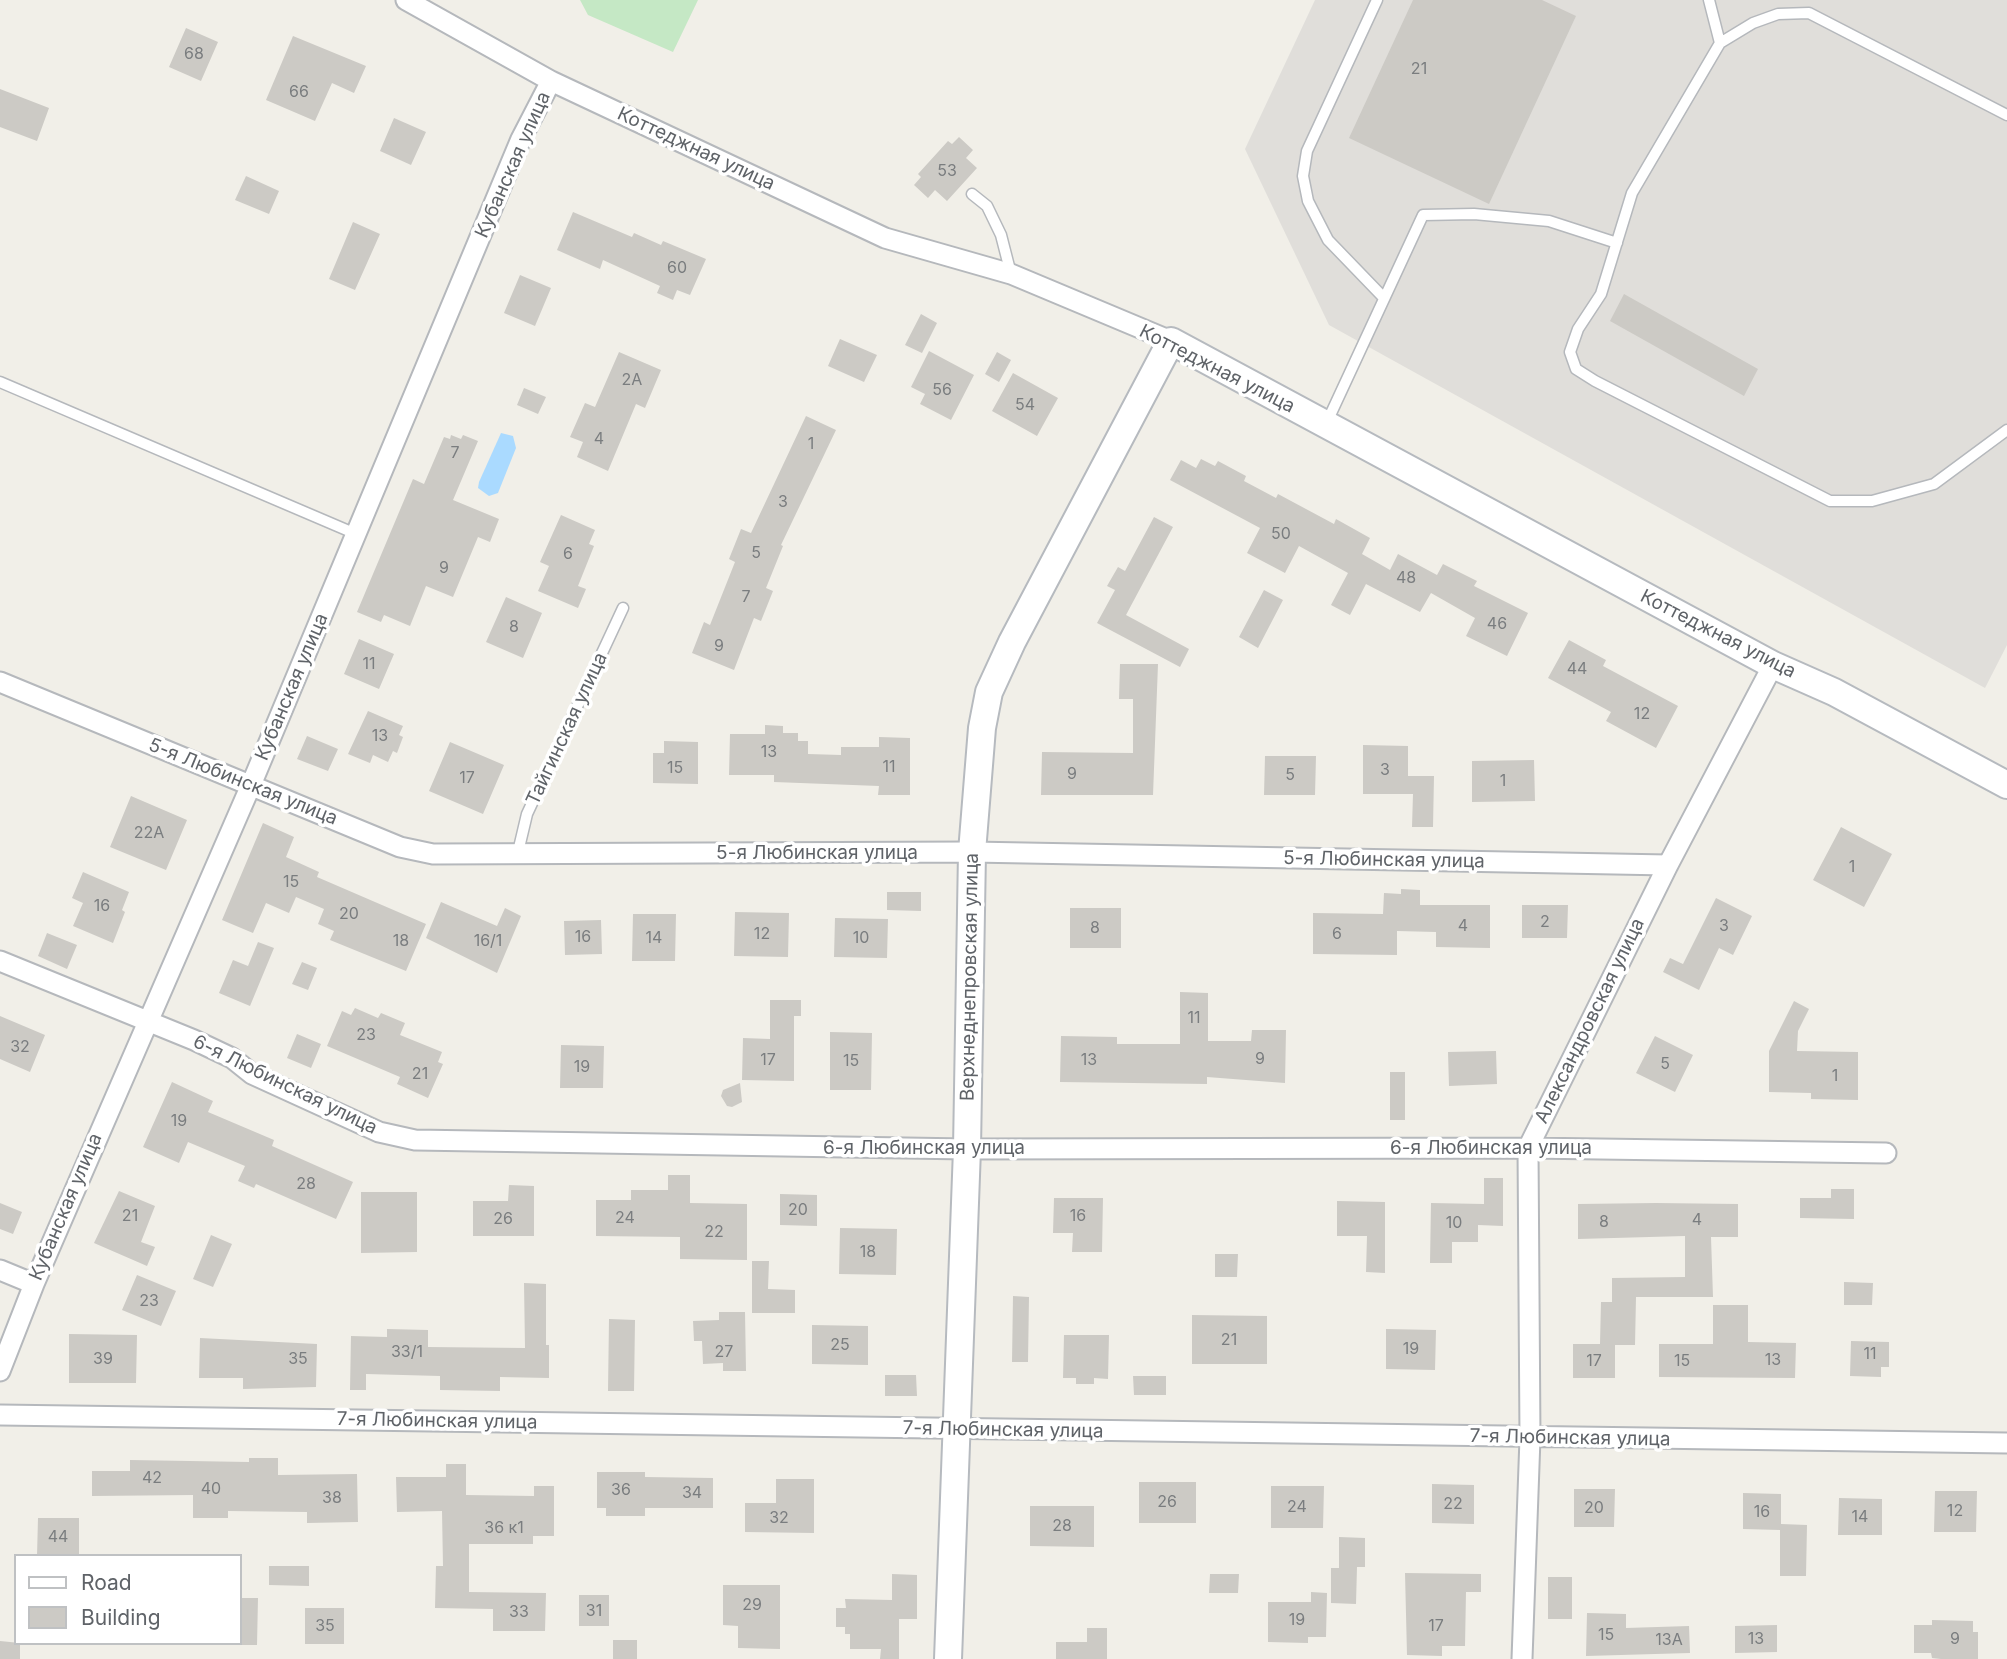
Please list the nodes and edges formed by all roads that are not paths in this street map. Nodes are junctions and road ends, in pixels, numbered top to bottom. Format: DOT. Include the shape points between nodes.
graph roads {
  1 [pos="406,0"];
  2 [pos="1377,0"];
  3 [pos="1709,0"];
  4 [pos="1720,43"];
  5 [pos="551,81"];
  6 [pos="2007,115"];
  7 [pos="972,194"];
  8 [pos="1617,243"];
  9 [pos="1011,274"];
  10 [pos="1384,298"];
  11 [pos="1171,341"];
  12 [pos="0,382"];
  13 [pos="1325,425"];
  14 [pos="2007,430"];
  15 [pos="356,534"];
  16 [pos="623,608"];
  17 [pos="1773,665"];
  18 [pos="0,682"];
  19 [pos="250,785"];
  20 [pos="2007,785"];
  21 [pos="518,852"];
  22 [pos="972,852"];
  23 [pos="1668,865"];
  24 [pos="0,961"];
  25 [pos="145,1022"];
  26 [pos="1528,1148"];
  27 [pos="967,1149"];
  28 [pos="1886,1153"];
  29 [pos="0,1270"];
  30 [pos="34,1284"];
  31 [pos="0,1371"];
  32 [pos="0,1415"];
  33 [pos="954,1429"];
  34 [pos="1530,1438"];
  35 [pos="2007,1443"];
  36 [pos="947,1659"];
  37 [pos="1522,1659"];
  1 -- 5 [label="street, Коттеджная улица"];
  2 -- 10 [label="lane" via="1307,151 1303,176 1308,201 1328,240"];
  3 -- 4 [label="lane"];
  4 -- 6 [label="lane" via="1778,14 1809,12"];
  4 -- 8 [label="lane" via="1632,193"];
  5 -- 9 [label="street, Коттеджная улица" via="885,238"];
  5 -- 15 [label="street, Кубанская улица" via="521,139"];
  7 -- 9 [label="lane" via="992,216"];
  8 -- 10 [label="lane" via="1549,221 1423,215"];
  8 -- 14 [label="lane" via="1601,294 1578,329 1570,352 1576,369 1830,501 1872,501 1934,484"];
  9 -- 11 [label="street, Коттеджная улица"];
  10 -- 13 [label="lane"];
  11 -- 13 [label="street, Коттеджная улица"];
  11 -- 22 [label="street, Верхнеднепровская улица" via="1037,590 989,692"];
  12 -- 15 [label="lane"];
  13 -- 17 [label="street, Коттеджная улица"];
  15 -- 19 [label="street, Кубанская улица"];
  16 -- 21 [label="lane, Тайгинская улица" via="527,814"];
  17 -- 20 [label="street, Коттеджная улица" via="1834,692"];
  17 -- 23 [label="street, Александровская улица"];
  18 -- 19 [label="street, 5-я Любинская улица"];
  19 -- 21 [label="street, 5-я Любинская улица" via="400,847 458,855"];
  19 -- 25 [label="street, Кубанская улица"];
  21 -- 22 [label="street, 5-я Любинская улица"];
  22 -- 23 [label="street, 5-я Любинская улица"];
  22 -- 27 [label="street, Верхнеднепровская улица"];
  23 -- 26 [label="street, Александровская улица"];
  24 -- 25 [label="street, 6-я Любинская улица"];
  25 -- 27 [label="street, 6-я Любинская улица" via="194,1040 232,1058 252,1074 368,1127 415,1140"];
  25 -- 30 [label="street, Кубанская улица"];
  26 -- 27 [label="street, 6-я Любинская улица"];
  26 -- 28 [label="street, 6-я Любинская улица"];
  26 -- 34 [label="street, Александровская улица"];
  27 -- 33 [label="street, Верхнеднепровская улица"];
  29 -- 30 [label="street"];
  30 -- 31 [label="street, Кубанская улица"];
  32 -- 33 [label="street, 7-я Любинская улица"];
  33 -- 34 [label="street, 7-я Любинская улица"];
  33 -- 36 [label="street, Верхнеднепровская улица"];
  34 -- 35 [label="street, 7-я Любинская улица"];
  34 -- 37 [label="street, Александровская улица"];
}
